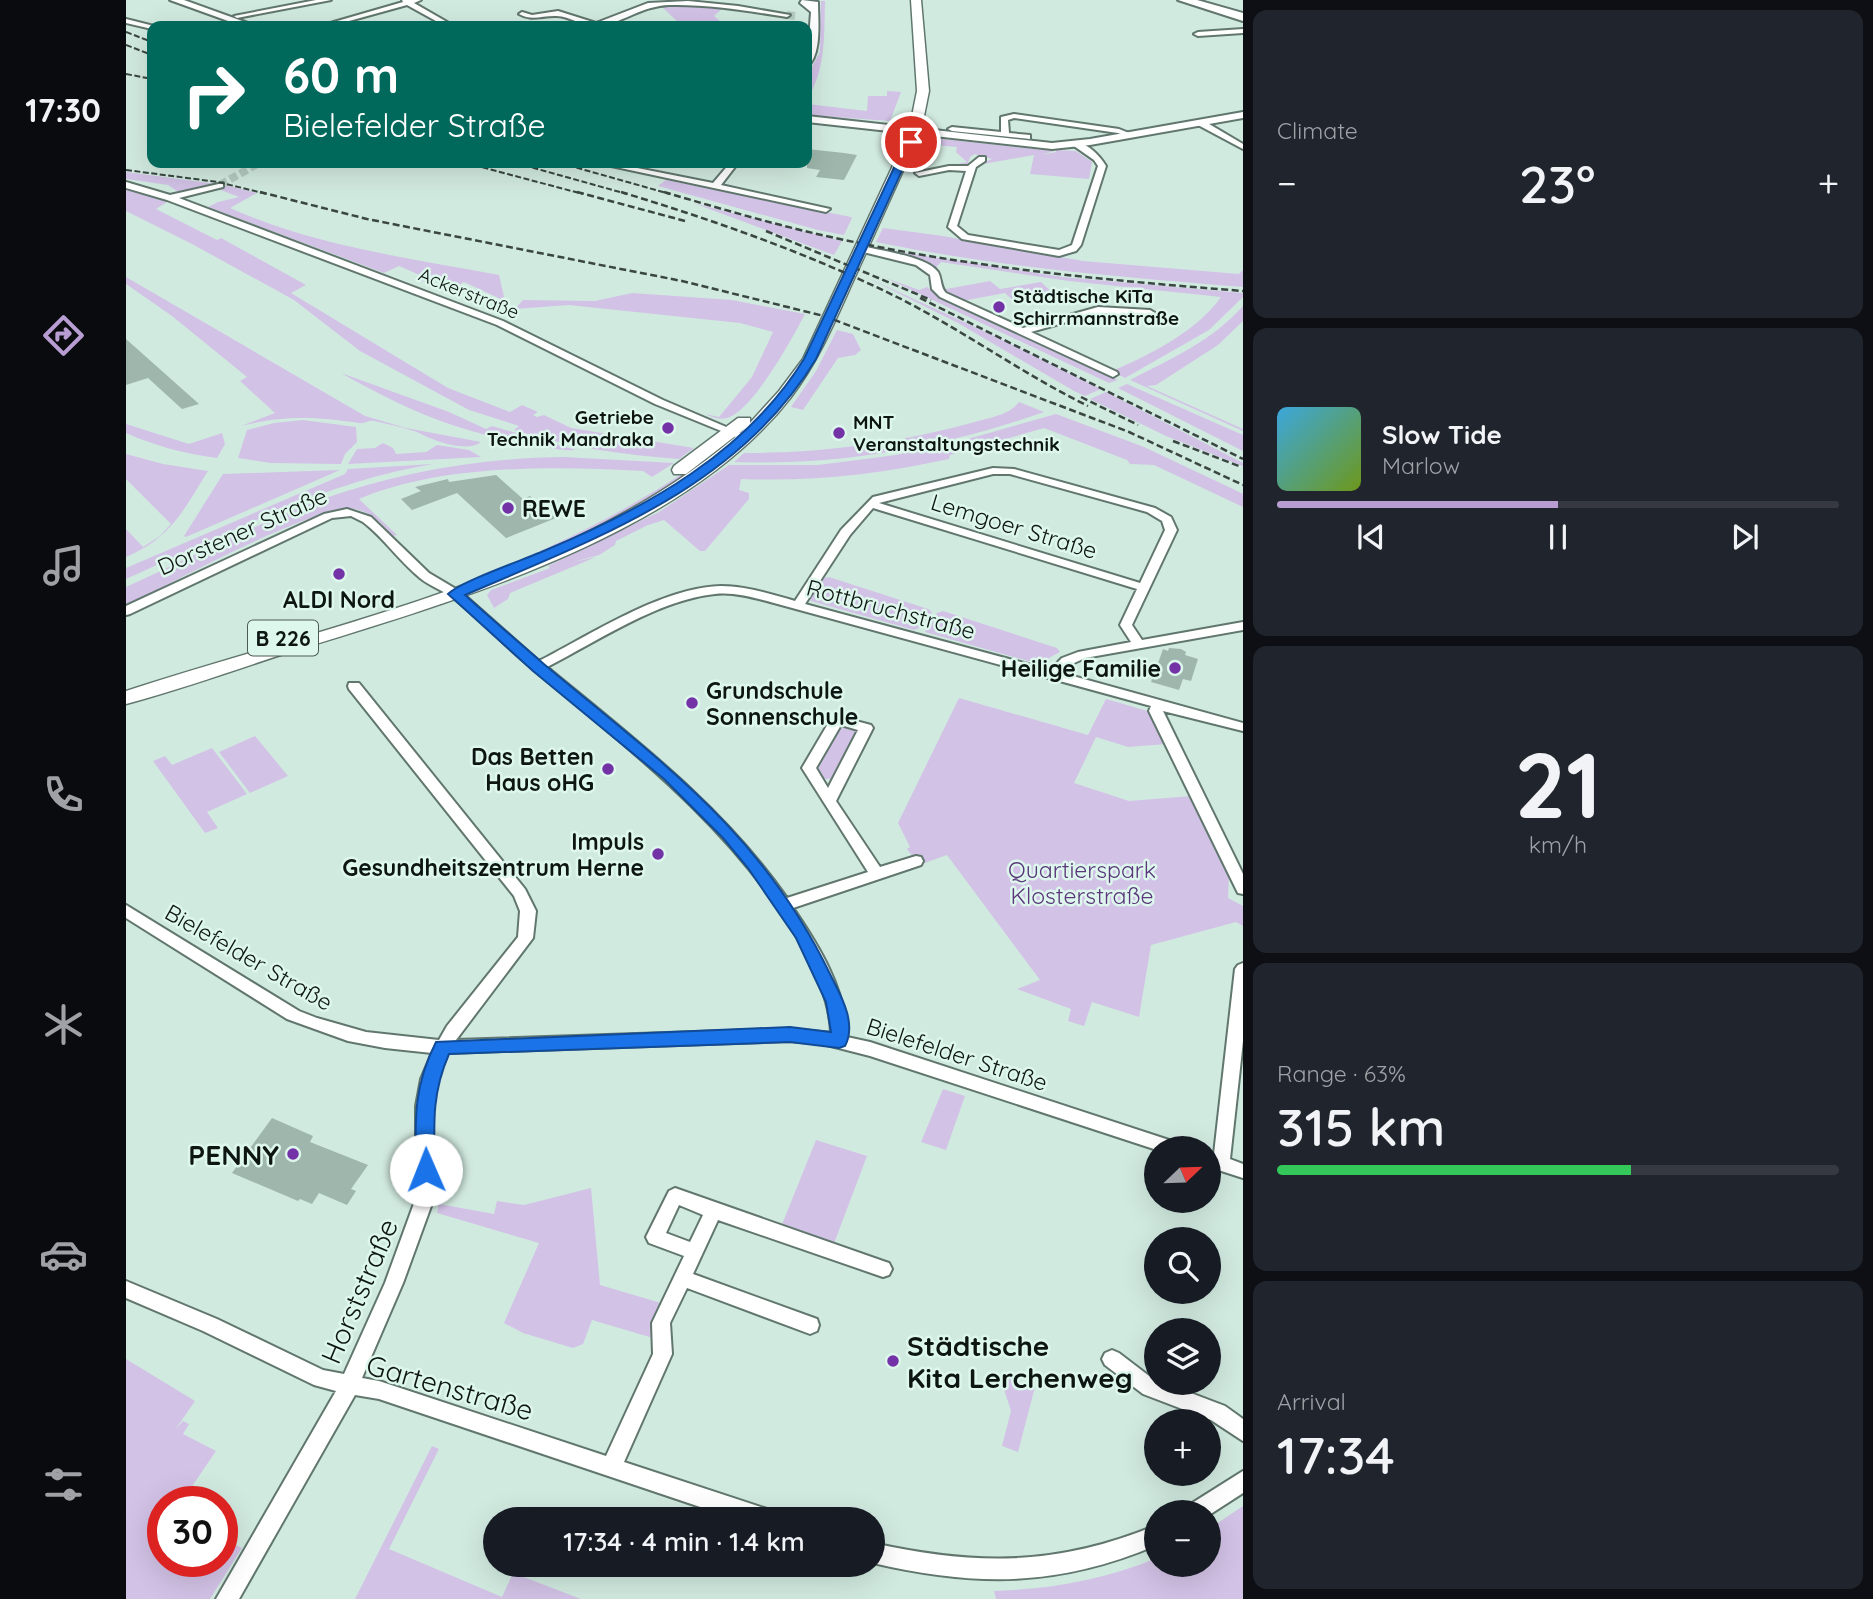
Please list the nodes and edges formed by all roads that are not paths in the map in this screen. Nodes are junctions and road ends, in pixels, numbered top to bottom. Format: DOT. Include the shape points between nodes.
graph roads {
  1 [pos="175,0"];
  2 [pos="328,0"];
  3 [pos="418,0"];
  4 [pos="904,0"];
  5 [pos="916,0"];
  6 [pos="1184,0"];
  7 [pos="1198,0"];
  8 [pos="1213,0"];
  9 [pos="1220,0"];
  10 [pos="407,1"];
  11 [pos="1243,9"];
  12 [pos="548,13"];
  13 [pos="786,15"];
  14 [pos="237,16"];
  15 [pos="1243,16"];
  16 [pos="804,18"];
  17 [pos="126,21"];
  18 [pos="236,21"];
  19 [pos="341,21"];
  20 [pos="440,21"];
  21 [pos="581,21"];
  22 [pos="609,21"];
  23 [pos="147,26"];
  24 [pos="1243,31"];
  25 [pos="1198,34"];
  26 [pos="812,52"];
  27 [pos="1243,115"];
  28 [pos="812,119"];
  29 [pos="903,119"];
  30 [pos="1201,123"];
  31 [pos="951,128"];
  32 [pos="915,131"];
  33 [pos="1005,135"];
  34 [pos="1130,135"];
  35 [pos="1027,137"];
  36 [pos="1077,144"];
  37 [pos="1243,148"];
  38 [pos="982,159"];
  39 [pos="625,168"];
  40 [pos="730,168"];
  41 [pos="970,169"];
  42 [pos="919,173"];
  43 [pos="126,185"];
  44 [pos="220,185"];
  45 [pos="715,187"];
  46 [pos="170,198"];
  47 [pos="826,209"];
  48 [pos="862,249"];
  49 [pos="1150,313"];
  50 [pos="1024,331"];
  51 [pos="1113,374"];
  52 [pos="738,434"];
  53 [pos="870,504"];
  54 [pos="1145,588"];
  55 [pos="447,589"];
  56 [pos="798,605"];
  57 [pos="126,611"];
  58 [pos="1243,626"];
  59 [pos="1138,644"];
  60 [pos="538,667"];
  61 [pos="1053,675"];
  62 [pos="126,686"];
  63 [pos="354,686"];
  64 [pos="126,698"];
  65 [pos="1158,704"];
  66 [pos="1243,727"];
  67 [pos="829,801"];
  68 [pos="916,860"];
  69 [pos="876,873"];
  70 [pos="1243,890"];
  71 [pos="783,905"];
  72 [pos="126,911"];
  73 [pos="1243,969"];
  74 [pos="839,1041"];
  75 [pos="442,1047"];
  76 [pos="1219,1136"];
  77 [pos="1144,1139"];
  78 [pos="1222,1164"];
  79 [pos="1243,1171"];
  80 [pos="714,1211"];
  81 [pos="695,1252"];
  82 [pos="883,1269"];
  83 [pos="682,1278"];
  84 [pos="126,1290"];
  85 [pos="810,1325"];
  86 [pos="1111,1359"];
  87 [pos="349,1386"];
  88 [pos="1243,1431"];
  89 [pos="612,1466"];
  90 [pos="1243,1481"];
  91 [pos="1214,1500"];
  92 [pos="732,1507"];
  93 [pos="1144,1540"];
  94 [pos="885,1556"];
  95 [pos="227,1599"];
  1 -- 18 [label="main road"];
  2 -- 14 [label="street"];
  3 -- 10 [label="street"];
  4 -- 29 [label="main road, B 226" via="912,67 911,94"];
  5 -- 32 [label="main road, B 226" via="923,92"];
  6 -- 15 [label="highway"];
  7 -- 15 [label="highway"];
  8 -- 11 [label="highway"];
  9 -- 11 [label="highway"];
  10 -- 19 [label="street"];
  10 -- 20 [label="street"];
  12 -- 21 [label="street"];
  13 -- 22 [label="street" via="667,2"];
  16 -- 26 [label="street" via="814,15"];
  17 -- 23 [label="street"];
  24 -- 25 [label="street"];
  27 -- 30 [label="main road"];
  28 -- 29 [label="main road"];
  29 -- 32 [label="main road"];
  29 -- 52 [label="main road, B 226" via="864,217 804,342"];
  30 -- 34 [label="main road"];
  30 -- 37 [label="street"];
  31 -- 33 [label="street"];
  32 -- 36 [label="main road" via="1037,145"];
  32 -- 48 [label="main road, B 226"];
  33 -- 34 [label="street" via="1004,119 1019,116"];
  33 -- 35 [label="street"];
  34 -- 36 [label="main road"];
  36 -- 41 [label="street" via="1102,166 1076,245 1067,251 1023,248 956,233 952,227"];
  38 -- 41 [label="street"];
  39 -- 45 [label="street"];
  40 -- 45 [label="street"];
  41 -- 42 [label="street"];
  43 -- 46 [label="street, Ackerstraße"];
  44 -- 46 [label="street"];
  45 -- 47 [label="street"];
  46 -- 52 [label="street, Ackerstraße" via="500,323 659,402"];
  48 -- 50 [label="street" via="924,265 934,274 943,295"];
  48 -- 52 [label="main road, B 226" via="792,388"];
  49 -- 50 [label="street" via="1098,310"];
  50 -- 51 [label="street"];
  52 -- 55 [label="main road, B 226" via="703,462 639,497"];
  53 -- 54 [label="street, Lemgoer Straße"];
  53 -- 54 [label="street" via="888,495 1002,470 1151,510 1167,519 1171,530"];
  53 -- 56 [label="street"];
  54 -- 59 [label="street" via="1125,625"];
  55 -- 57 [label="street, Dorstener Straße" via="420,572 362,516 338,513"];
  55 -- 60 [label="street, Dorstener Straße"];
  55 -- 62 [label="main road, B 226"];
  55 -- 64 [label="main road, B 226" via="346,631"];
  56 -- 60 [label="street, Rottbruchstraße" via="724,589 698,592 664,603"];
  56 -- 61 [label="street, Rottbruchstraße"];
  58 -- 59 [label="street"];
  59 -- 61 [label="street" via="1082,655 1067,661"];
  60 -- 71 [label="street, Dorstener Straße" via="699,804 754,864"];
  61 -- 65 [label="street, Rottbruchstraße"];
  63 -- 75 [label="street, Horststraße" via="520,893 528,911 518,950"];
  65 -- 66 [label="street, Rottbruchstraße"];
  65 -- 70 [label="street" via="1156,711"];
  67 -- 67 [label="street" via="842,773 866,728 836,720 809,768"];
  67 -- 69 [label="street"];
  68 -- 69 [label="street"];
  69 -- 71 [label="street"];
  71 -- 74 [label="street, Dorstener Straße" via="835,1002"];
  72 -- 75 [label="street, Bielefelder Straße" via="317,1027 374,1041"];
  73 -- 76 [label="street"];
  74 -- 75 [label="street, Bielefelder Straße" via="790,1035"];
  74 -- 77 [label="street, Bielefelder Straße"];
  75 -- 87 [label="street, Horststraße" via="424,1106 422,1210"];
  78 -- 79 [label="street"];
  80 -- 81 [label="street"];
  80 -- 81 [label="street" via="675,1196 654,1237"];
  80 -- 82 [label="street"];
  81 -- 83 [label="street"];
  83 -- 85 [label="street"];
  83 -- 89 [label="street" via="662,1323 663,1354"];
  84 -- 87 [label="street, Gartenstraße" via="321,1379"];
  86 -- 88 [label="street" via="1150,1387 1218,1413"];
  87 -- 89 [label="street, Gartenstraße" via="379,1390"];
  87 -- 95 [label="street, Horststraße"];
  89 -- 92 [label="street, Gartenstraße"];
  90 -- 91 [label="street"];
  93 -- 94 [label="street" via="1069,1564 1035,1568 954,1569"];
}
